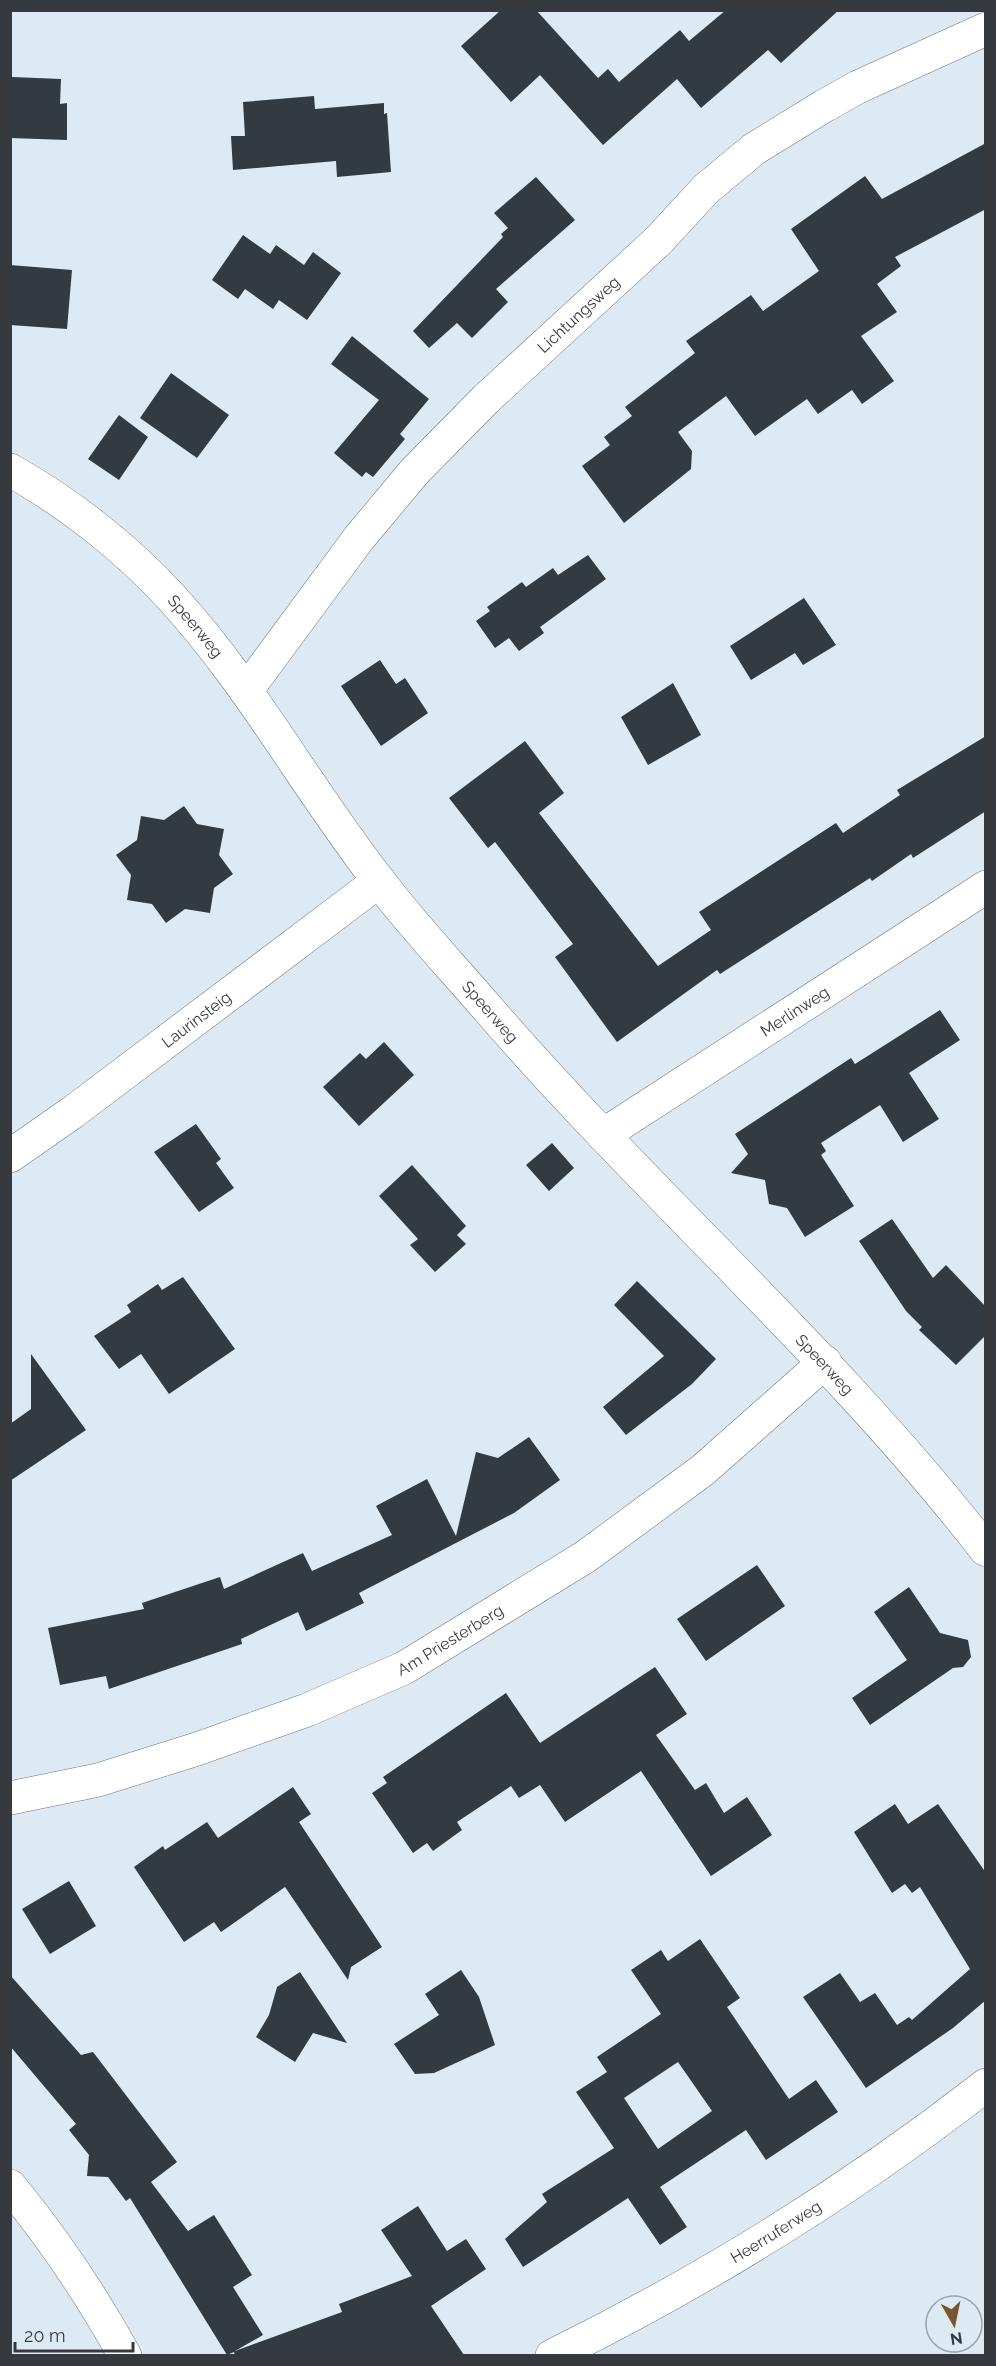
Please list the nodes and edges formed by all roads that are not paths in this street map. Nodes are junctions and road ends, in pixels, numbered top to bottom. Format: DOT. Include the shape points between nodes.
graph roads {
  1 [pos="986,29"];
  2 [pos="10,470"];
  3 [pos="246,691"];
  4 [pos="379,881"];
  5 [pos="986,887"];
  6 [pos="603,1135"];
  7 [pos="10,1156"];
  8 [pos="825,1362"];
  9 [pos="986,1550"];
  10 [pos="10,1798"];
  11 [pos="986,2085"];
  12 [pos="10,2186"];
  13 [pos="124,2355"];
  14 [pos="552,2355"];
  1 -- 3 [label="street, Lichtungsweg" via="833,101 754,149 706,189 658,241 486,399 415,471 359,538"];
  2 -- 3 [label="street, Speerweg" via="37,485 118,547 170,596"];
  3 -- 4 [label="street, Speerweg"];
  4 -- 6 [label="street, Speerweg" via="492,1014"];
  4 -- 7 [label="street, Laurinsteig"];
  5 -- 6 [label="street, Merlinweg"];
  6 -- 8 [label="street, Speerweg"];
  8 -- 9 [label="street, Speerweg"];
  8 -- 10 [label="street, Am Priesterberg" via="703,1470 585,1557 404,1668 307,1710 198,1749 98,1780"];
  11 -- 14 [label="street, Heerruferweg" via="855,2182 784,2227 696,2281"];
  12 -- 13 [label="street" via="76,2277"];
}
